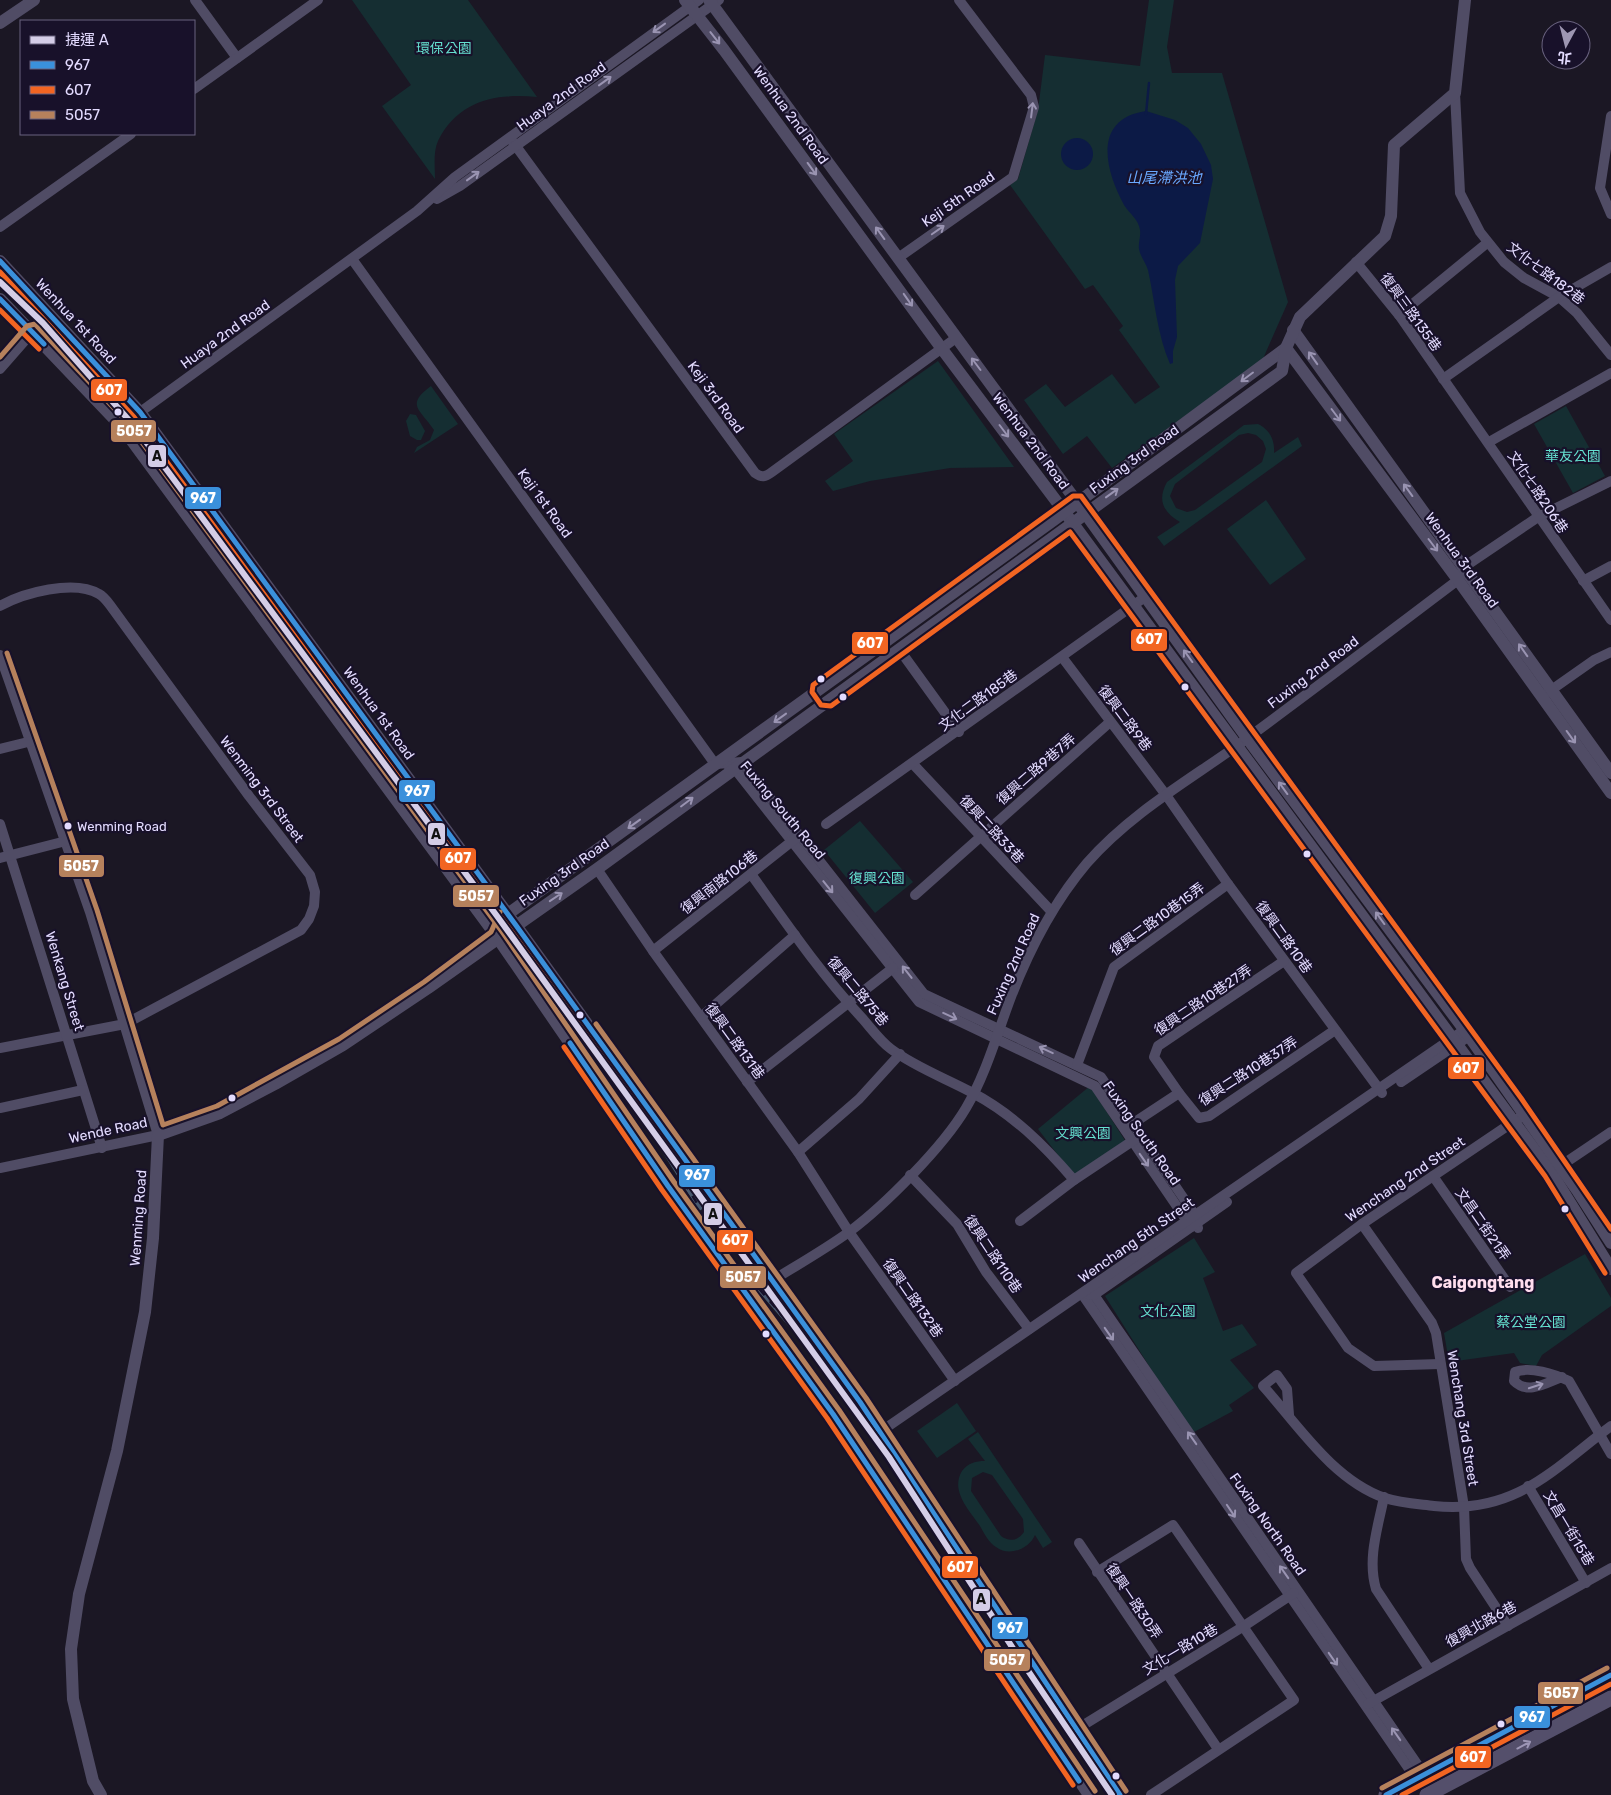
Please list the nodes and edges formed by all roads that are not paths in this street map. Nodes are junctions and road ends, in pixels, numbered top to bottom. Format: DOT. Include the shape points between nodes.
graph roads {
  1 [pos="34,0"];
  2 [pos="195,0"];
  3 [pos="318,0"];
  4 [pos="959,0"];
  5 [pos="1465,0"];
  6 [pos="713,2"];
  7 [pos="693,6"];
  8 [pos="0,23"];
  9 [pos="237,58"];
  10 [pos="195,88"];
  11 [pos="1455,93"];
  12 [pos="1611,116"];
  13 [pos="130,135"];
  14 [pos="513,142"];
  15 [pos="1611,214"];
  16 [pos="0,227"];
  17 [pos="1487,243"];
  18 [pos="898,258"];
  19 [pos="352,259"];
  20 [pos="0,261"];
  21 [pos="1356,262"];
  22 [pos="1611,267"];
  23 [pos="1559,297"];
  24 [pos="0,300"];
  25 [pos="49,313"];
  26 [pos="1399,316"];
  27 [pos="1293,330"];
  28 [pos="32,331"];
  29 [pos="956,338"];
  30 [pos="1286,348"];
  31 [pos="942,349"];
  32 [pos="1611,355"];
  33 [pos="0,369"];
  34 [pos="1611,373"];
  35 [pos="1443,379"];
  36 [pos="140,412"];
  37 [pos="121,426"];
  38 [pos="1489,442"];
  39 [pos="1611,481"];
  40 [pos="1077,502"];
  41 [pos="1085,513"];
  42 [pos="1068,517"];
  43 [pos="1538,517"];
  44 [pos="1611,566"];
  45 [pos="1464,567"];
  46 [pos="1458,580"];
  47 [pos="1583,581"];
  48 [pos="1145,598"];
  49 [pos="1133,605"];
  50 [pos="0,606"];
  51 [pos="1611,620"];
  52 [pos="899,648"];
  53 [pos="1611,652"];
  54 [pos="0,655"];
  55 [pos="1062,657"];
  56 [pos="819,689"];
  57 [pos="1547,693"];
  58 [pos="827,700"];
  59 [pos="1110,722"];
  60 [pos="959,732"];
  61 [pos="32,742"];
  62 [pos="1242,742"];
  63 [pos="0,749"];
  64 [pos="715,764"];
  65 [pos="913,764"];
  66 [pos="738,765"];
  67 [pos="1611,773"];
  68 [pos="1611,793"];
  69 [pos="1166,795"];
  70 [pos="0,824"];
  71 [pos="826,824"];
  72 [pos="801,835"];
  73 [pos="979,836"];
  74 [pos="66,841"];
  75 [pos="792,842"];
  76 [pos="5,857"];
  77 [pos="597,868"];
  78 [pos="752,874"];
  79 [pos="1228,884"];
  80 [pos="915,895"];
  81 [pos="1051,911"];
  82 [pos="512,919"];
  83 [pos="795,935"];
  84 [pos="498,938"];
  85 [pos="653,951"];
  86 [pos="1284,961"];
  87 [pos="893,968"];
  88 [pos="848,1003"];
  89 [pos="702,1018"];
  90 [pos="968,1020"];
  91 [pos="125,1024"];
  92 [pos="1335,1030"];
  93 [pos="998,1033"];
  94 [pos="1466,1033"];
  95 [pos="66,1034"];
  96 [pos="1454,1042"];
  97 [pos="0,1048"];
  98 [pos="900,1054"];
  99 [pos="1077,1065"];
  100 [pos="747,1082"];
  101 [pos="83,1090"];
  102 [pos="1381,1091"];
  103 [pos="973,1093"];
  104 [pos="1179,1093"];
  105 [pos="0,1108"];
  106 [pos="1519,1119"];
  107 [pos="1132,1124"];
  108 [pos="1611,1132"];
  109 [pos="158,1135"];
  110 [pos="1136,1139"];
  111 [pos="102,1148"];
  112 [pos="798,1152"];
  113 [pos="0,1168"];
  114 [pos="1556,1169"];
  115 [pos="910,1176"];
  116 [pos="1433,1176"];
  117 [pos="1074,1180"];
  118 [pos="1020,1221"];
  119 [pos="1194,1223"];
  120 [pos="1362,1224"];
  121 [pos="849,1232"];
  122 [pos="1611,1243"];
  123 [pos="1611,1269"];
  124 [pos="772,1280"];
  125 [pos="1510,1288"];
  126 [pos="1088,1293"];
  127 [pos="748,1296"];
  128 [pos="1029,1329"];
  129 [pos="1440,1364"];
  130 [pos="1562,1377"];
  131 [pos="955,1381"];
  132 [pos="1289,1415"];
  133 [pos="1611,1426"];
  134 [pos="880,1432"];
  135 [pos="1600,1434"];
  136 [pos="1611,1454"];
  137 [pos="1528,1486"];
  138 [pos="1384,1497"];
  139 [pos="1464,1507"];
  140 [pos="1079,1543"];
  141 [pos="1611,1568"];
  142 [pos="1097,1572"];
  143 [pos="1586,1583"];
  144 [pos="1293,1593"];
  145 [pos="1244,1626"];
  146 [pos="1508,1626"];
  147 [pos="1429,1669"];
  148 [pos="1166,1673"];
  149 [pos="1611,1675"];
  150 [pos="1611,1698"];
  151 [pos="1369,1703"];
  152 [pos="1077,1729"];
  153 [pos="1218,1749"];
  154 [pos="1468,1751"];
  155 [pos="1448,1762"];
  156 [pos="1480,1768"];
  157 [pos="1466,1775"];
  158 [pos="1420,1777"];
  159 [pos="101,1795"];
  160 [pos="1089,1795"];
  161 [pos="1120,1795"];
  162 [pos="1151,1795"];
  163 [pos="1386,1795"];
  164 [pos="1427,1795"];
  1 -- 8 [label="street"];
  2 -- 9 [label="street"];
  3 -- 9 [label="street"];
  18 -- 4 [label="street, Keji 5th Road, one-way" via="1013,177 1034,107 1031,95"];
  5 -- 11 [label="street"];
  6 -- 7 [label="street, Huaya 2nd Road"];
  18 -- 6 [label="street, Wenhua 2nd Road, one-way"];
  7 -- 14 [label="street, Huaya 2nd Road"];
  7 -- 31 [label="street, Wenhua 2nd Road, one-way"];
  9 -- 10 [label="street"];
  11 -- 17 [label="street, 文化七路182巷" via="1460,193"];
  11 -- 21 [label="street, Fuxing 3rd Road" via="1394,145 1391,216 1385,236"];
  12 -- 15 [label="street" via="1600,188"];
  13 -- 16 [label="street"];
  14 -- 19 [label="street, Huaya 2nd Road" via="460,186 417,211"];
  14 -- 31 [label="street, Keji 3rd Road" via="760,477 772,472"];
  17 -- 23 [label="street, 文化七路182巷" via="1524,278"];
  17 -- 26 [label="street"];
  18 -- 29 [label="street, Wenhua 2nd Road"];
  19 -- 36 [label="street, Huaya 2nd Road"];
  19 -- 64 [label="street, Keji 1st Road"];
  20 -- 25 [label="street, Wenhua 1st Road"];
  21 -- 26 [label="street, 復興三路135巷"];
  21 -- 27 [label="street, Fuxing 3rd Road" via="1300,317"];
  22 -- 23 [label="street"];
  23 -- 32 [label="street, 文化七路182巷" via="1577,312"];
  23 -- 35 [label="street"];
  24 -- 28 [label="street"];
  25 -- 28 [label="street"];
  25 -- 36 [label="street, Wenhua 1st Road"];
  26 -- 35 [label="street, 復興三路135巷"];
  27 -- 30 [label="street, Fuxing 3rd Road"];
  45 -- 27 [label="street, Wenhua 3rd Road, one-way"];
  28 -- 33 [label="street"];
  28 -- 37 [label="street"];
  29 -- 31 [label="street, Keji 3rd Road"];
  40 -- 29 [label="street, Wenhua 2nd Road, one-way"];
  30 -- 40 [label="street, Fuxing 3rd Road, one-way"];
  41 -- 30 [label="street, Fuxing 3rd Road, one-way" via="1282,371"];
  30 -- 46 [label="street, Wenhua 3rd Road, one-way"];
  31 -- 42 [label="street, Wenhua 2nd Road, one-way"];
  34 -- 38 [label="street"];
  35 -- 38 [label="street, 文化七路206巷"];
  36 -- 37 [label="street, Huaya 2nd Road"];
  36 -- 82 [label="street, Wenhua 1st Road"];
  37 -- 84 [label="street"];
  38 -- 43 [label="street, 文化七路206巷"];
  39 -- 43 [label="street"];
  40 -- 41 [label="street, Wenhua 2nd Road"];
  40 -- 42 [label="street, Fuxing 3rd Road"];
  41 -- 42 [label="street, Fuxing 3rd Road"];
  41 -- 48 [label="street, Wenhua 2nd Road"];
  42 -- 49 [label="street, Wenhua 2nd Road"];
  42 -- 52 [label="street, Fuxing 3rd Road"];
  42 -- 56 [label="street, Fuxing 3rd Road"];
  43 -- 45 [label="street"];
  43 -- 47 [label="street, 文化七路206巷"];
  44 -- 47 [label="street"];
  45 -- 46 [label="street"];
  57 -- 45 [label="street, Wenhua 3rd Road, one-way"];
  46 -- 57 [label="street, Wenhua 3rd Road"];
  46 -- 62 [label="street, Fuxing 2nd Road"];
  47 -- 51 [label="street, 文化七路206巷"];
  48 -- 49 [label="street, 文化二路185巷"];
  62 -- 48 [label="street, Wenhua 2nd Road, one-way"];
  49 -- 55 [label="street, 文化二路185巷"];
  49 -- 62 [label="street, Wenhua 2nd Road"];
  50 -- 91 [label="street, Wenming 3rd Street" via="29,592 84,588 100,594 310,875 315,892 314,906 301,930"];
  52 -- 58 [label="street, Fuxing 3rd Road"];
  52 -- 60 [label="street"];
  53 -- 57 [label="street"];
  54 -- 61 [label="street, Wenming Road"];
  55 -- 59 [label="street, 復興二路9巷"];
  55 -- 60 [label="street, 文化二路185巷"];
  56 -- 58 [label="street"];
  56 -- 64 [label="street, Fuxing 3rd Road, one-way"];
  57 -- 67 [label="street, Wenhua 3rd Road"];
  57 -- 68 [label="street, Wenhua 3rd Road, one-way"];
  58 -- 66 [label="street, Fuxing 3rd Road"];
  59 -- 69 [label="street, 復興二路9巷"];
  59 -- 73 [label="street, 復興二路9巷7弄"];
  60 -- 65 [label="street, 文化二路185巷"];
  61 -- 63 [label="street"];
  61 -- 74 [label="street, Wenming Road"];
  62 -- 69 [label="street, Fuxing 2nd Road"];
  94 -- 62 [label="street, Wenhua 2nd Road, one-way"];
  62 -- 96 [label="street, Wenhua 2nd Road"];
  64 -- 66 [label="street, Fuxing South Road"];
  64 -- 82 [label="street, Fuxing 3rd Road, one-way"];
  65 -- 71 [label="street, 文化二路185巷"];
  65 -- 73 [label="street, 復興二路33巷"];
  66 -- 72 [label="street, Fuxing South Road"];
  66 -- 75 [label="street, Fuxing South Road"];
  77 -- 66 [label="street, Fuxing 3rd Road, one-way"];
  69 -- 79 [label="street, 復興二路10巷"];
  69 -- 81 [label="street, Fuxing 2nd Road" via="1106,843"];
  70 -- 76 [label="street, Wenkang Street"];
  72 -- 75 [label="street, 復興南路106巷"];
  90 -- 72 [label="street, Fuxing South Road, one-way" via="924,994"];
  73 -- 80 [label="street, 復興二路9巷7弄"];
  73 -- 81 [label="street, 復興二路33巷"];
  74 -- 76 [label="street"];
  74 -- 91 [label="street, Wenming Road"];
  75 -- 78 [label="street, 復興南路106巷"];
  75 -- 87 [label="street, Fuxing South Road, one-way"];
  76 -- 95 [label="street, Wenkang Street"];
  82 -- 77 [label="street, Fuxing 3rd Road, one-way"];
  77 -- 85 [label="street, 復興二路131巷"];
  78 -- 83 [label="street, 復興二路75巷"];
  78 -- 85 [label="street, 復興南路106巷"];
  79 -- 86 [label="street, 復興二路10巷"];
  79 -- 99 [label="street, 復興二路10巷15弄" via="1114,967"];
  81 -- 93 [label="street, Fuxing 2nd Road" via="1030,951"];
  82 -- 84 [label="street, Fuxing 3rd Road"];
  82 -- 124 [label="street, Wenhua 1st Road"];
  83 -- 88 [label="street, 復興二路75巷"];
  83 -- 89 [label="street"];
  84 -- 109 [label="street, Wende Road" via="311,1064 220,1113"];
  84 -- 127 [label="street" via="668,1186"];
  85 -- 89 [label="street, 復興二路131巷"];
  86 -- 92 [label="street, 復興二路10巷"];
  86 -- 104 [label="street, 復興二路10巷27弄" via="1158,1046 1154,1057"];
  87 -- 88 [label="street"];
  87 -- 90 [label="street, Fuxing South Road, one-way" via="919,1002"];
  88 -- 98 [label="street, 復興二路75巷" via="890,1048"];
  88 -- 100 [label="street"];
  89 -- 100 [label="street, 復興二路131巷"];
  90 -- 93 [label="street, Fuxing South Road"];
  91 -- 95 [label="street, Wenming 3rd Street"];
  91 -- 109 [label="street, Wenming Road"];
  92 -- 102 [label="street, 復興二路10巷"];
  92 -- 104 [label="street, 復興二路10巷37弄" via="1209,1116 1199,1118"];
  99 -- 93 [label="street, Fuxing South Road, one-way"];
  93 -- 103 [label="street, Fuxing 2nd Road"];
  93 -- 110 [label="street, Fuxing South Road" via="1094,1086"];
  94 -- 96 [label="street, Wenchang 5th Street"];
  94 -- 106 [label="street, Wenhua 2nd Road"];
  95 -- 97 [label="street, Wenming 3rd Street"];
  95 -- 101 [label="street, Wenkang Street"];
  96 -- 102 [label="street, Wenchang 5th Street"];
  96 -- 106 [label="street, Wenhua 2nd Road"];
  98 -- 103 [label="street, 復興二路75巷"];
  98 -- 112 [label="street" via="859,1099"];
  99 -- 107 [label="street, Fuxing South Road" via="1101,1077"];
  100 -- 112 [label="street, 復興二路131巷"];
  101 -- 105 [label="street"];
  101 -- 111 [label="street, Wenkang Street"];
  102 -- 119 [label="street, Wenchang 5th Street"];
  103 -- 115 [label="street, Fuxing 2nd Road" via="958,1121"];
  103 -- 117 [label="street, 復興二路75巷" via="1022,1125"];
  104 -- 107 [label="street, 復興二路10巷37弄"];
  106 -- 114 [label="street, Wenhua 2nd Road"];
  106 -- 116 [label="street, Wenchang 2nd Street"];
  107 -- 110 [label="street, Fuxing South Road"];
  108 -- 114 [label="street"];
  109 -- 111 [label="street, Wende Road"];
  109 -- 159 [label="street, Wenming Road" via="153,1238 145,1312 117,1451 79,1594 71,1649 73,1700 93,1781"];
  110 -- 117 [label="street"];
  110 -- 119 [label="street, Fuxing South Road"];
  111 -- 113 [label="street, Wende Road"];
  112 -- 121 [label="street, 復興二路131巷"];
  114 -- 122 [label="street, Wenhua 2nd Road"];
  114 -- 123 [label="street, Wenhua 2nd Road"];
  115 -- 121 [label="street, Fuxing 2nd Road"];
  115 -- 128 [label="street, 復興二路110巷" via="957,1224 986,1272"];
  116 -- 120 [label="street, Wenchang 2nd Street"];
  116 -- 125 [label="street, 文昌二街21弄"];
  117 -- 118 [label="street"];
  119 -- 126 [label="street, Wenchang 5th Street"];
  120 -- 129 [label="street, Wenchang 3rd Street" via="1432,1324"];
  120 -- 129 [label="street, Wenchang 2nd Street" via="1296,1273 1348,1348 1374,1366"];
  121 -- 124 [label="street, Fuxing 2nd Road"];
  121 -- 131 [label="street, 復興二路132巷"];
  124 -- 127 [label="street, Fuxing 2nd Road"];
  124 -- 134 [label="street, Wenhua 1st Road"];
  126 -- 128 [label="street, Wenchang 5th Street"];
  126 -- 144 [label="street, Fuxing North Road"];
  127 -- 160 [label="street" via="833,1414"];
  128 -- 131 [label="street, Wenchang 5th Street"];
  129 -- 139 [label="street, Wenchang 3rd Street"];
  130 -- 135 [label="street" via="1569,1381"];
  131 -- 134 [label="street, Wenchang 5th Street"];
  132 -- 138 [label="street" via="1322,1454 1343,1472"];
  133 -- 135 [label="street"];
  134 -- 152 [label="street, Wenhua 1st Road"];
  135 -- 136 [label="street"];
  135 -- 137 [label="street"];
  137 -- 139 [label="street" via="1496,1500"];
  137 -- 143 [label="street, 文昌一街15巷"];
  138 -- 139 [label="street" via="1420,1505"];
  138 -- 147 [label="street" via="1372,1561 1373,1578 1376,1589"];
  139 -- 146 [label="street, Wenchang 3rd Street" via="1466,1559"];
  140 -- 142 [label="street, 復興一路30弄"];
  141 -- 143 [label="street, 復興北路6巷"];
  142 -- 145 [label="street" via="1174,1525"];
  142 -- 148 [label="street, 復興一路30弄"];
  143 -- 146 [label="street, 復興北路6巷"];
  144 -- 145 [label="street, 文化一路10巷"];
  144 -- 151 [label="street, Fuxing North Road"];
  145 -- 148 [label="street, 文化一路10巷"];
  145 -- 153 [label="street" via="1294,1700"];
  146 -- 147 [label="street, 復興北路6巷"];
  147 -- 151 [label="street, 復興北路6巷"];
  148 -- 152 [label="street, 文化一路10巷"];
  148 -- 153 [label="street, 復興一路30弄"];
  149 -- 154 [label="main road"];
  156 -- 150 [label="main road, one-way"];
  151 -- 158 [label="street, Fuxing North Road"];
  152 -- 161 [label="street, Wenhua 1st Road"];
  153 -- 162 [label="street"];
  154 -- 155 [label="main road"];
  154 -- 156 [label="main road"];
  155 -- 157 [label="main road"];
  155 -- 158 [label="main road"];
  156 -- 157 [label="main road"];
  157 -- 164 [label="main road"];
  158 -- 163 [label="main road"];
}
